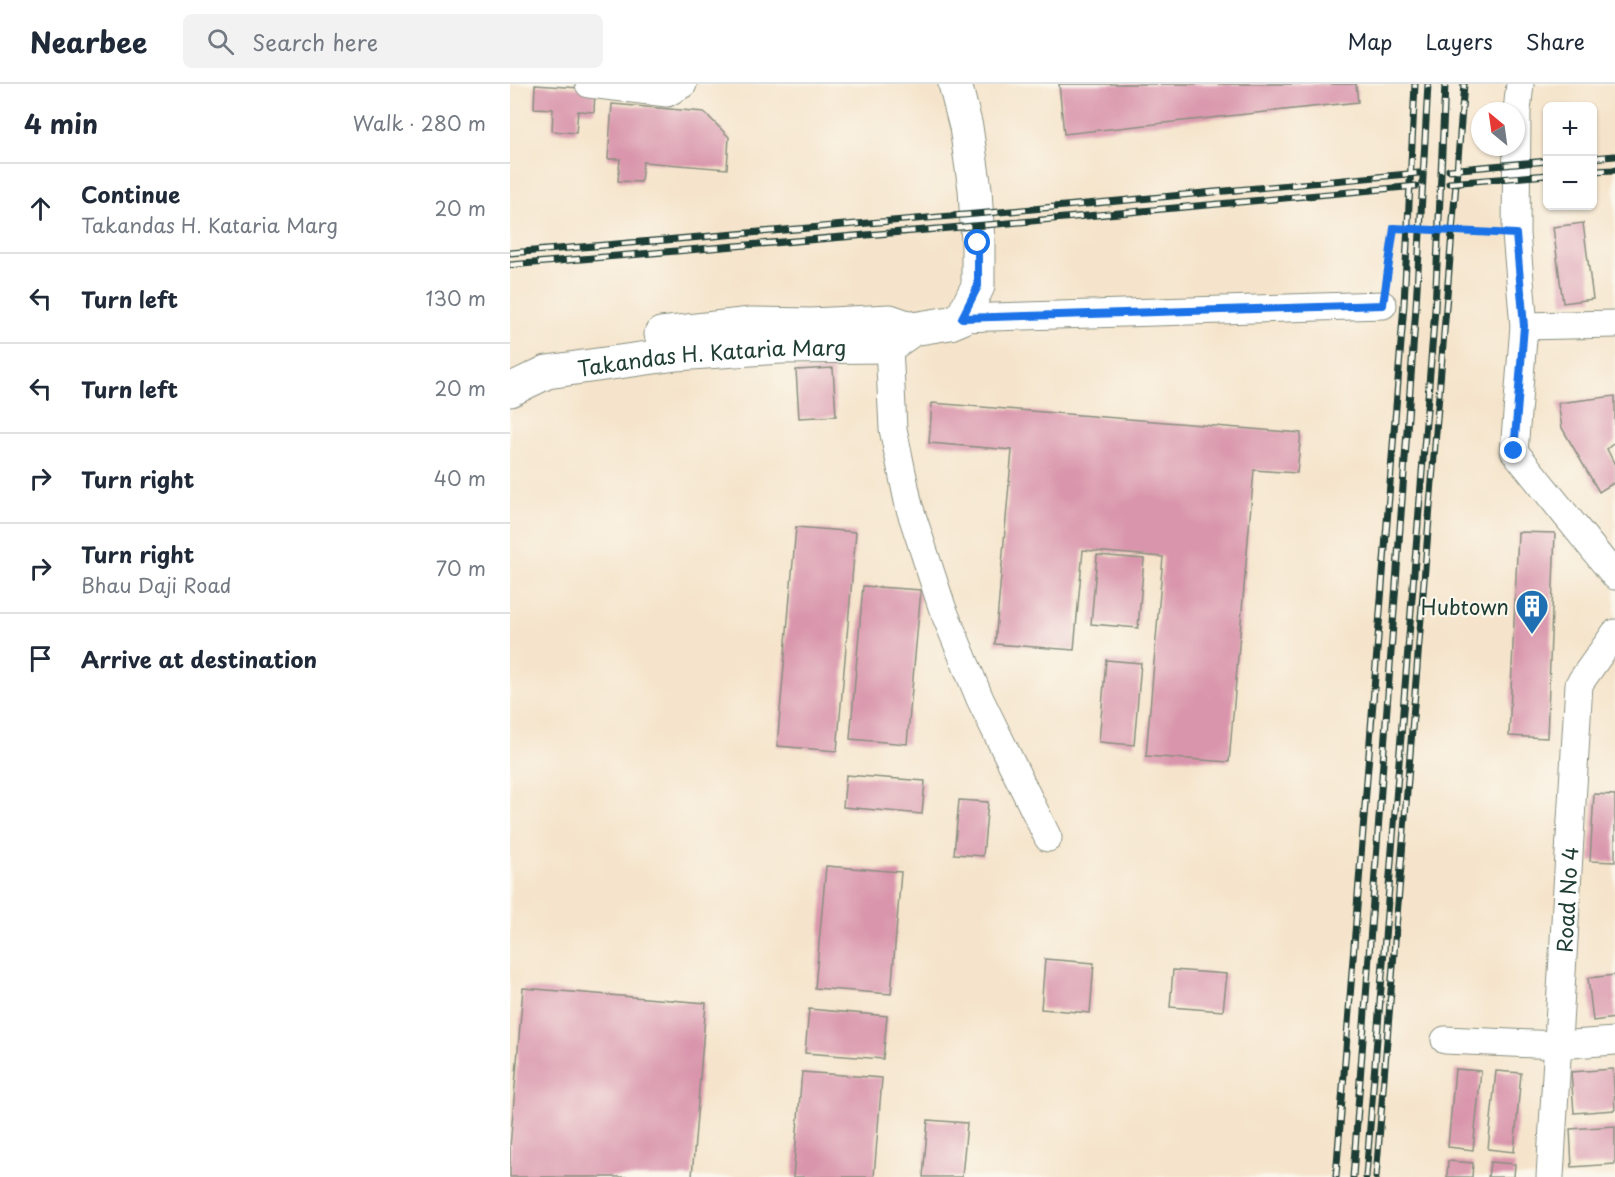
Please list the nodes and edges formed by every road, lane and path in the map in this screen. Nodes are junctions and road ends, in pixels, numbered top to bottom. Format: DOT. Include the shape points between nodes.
graph roads {
  1 [pos="589,84"];
  2 [pos="683,84"];
  3 [pos="955,84"];
  4 [pos="1520,84"];
  5 [pos="1527,84"];
  6 [pos="1518,102"];
  7 [pos="1520,102"];
  8 [pos="1517,156"];
  9 [pos="1516,234"];
  10 [pos="1383,305"];
  11 [pos="962,318"];
  12 [pos="1615,324"];
  13 [pos="1524,326"];
  14 [pos="901,338"];
  15 [pos="532,363"];
  16 [pos="510,390"];
  17 [pos="1615,576"];
  18 [pos="1615,633"];
  19 [pos="1048,838"];
  20 [pos="1445,1040"];
  21 [pos="1615,1041"];
  22 [pos="1558,1046"];
  23 [pos="1550,1177"];
  1 -- 2 [label="street" via="667,93"];
  3 -- 11 [label="main road" via="975,189 978,243 978,286"];
  4 -- 6 [label="street"];
  5 -- 7 [label="street"];
  8 -- 9 [label="street"];
  9 -- 10 [label="path, bridge" via="1394,228"];
  9 -- 13 [label="street"];
  10 -- 11 [label="street"];
  11 -- 14 [label="main road, Takandas H. Kataria Marg"];
  12 -- 13 [label="street"];
  13 -- 17 [label="street" via="1514,451"];
  14 -- 15 [label="main road, Takandas H. Kataria Marg" via="891,321 811,336 751,324 700,341"];
  14 -- 19 [label="street" via="893,429 913,517 950,628"];
  15 -- 16 [label="main road, Takandas H. Kataria Marg"];
  18 -- 22 [label="street, Road No 4" via="1579,684"];
  20 -- 22 [label="street"];
  21 -- 22 [label="street"];
  22 -- 23 [label="street, Road No 4"];
}
